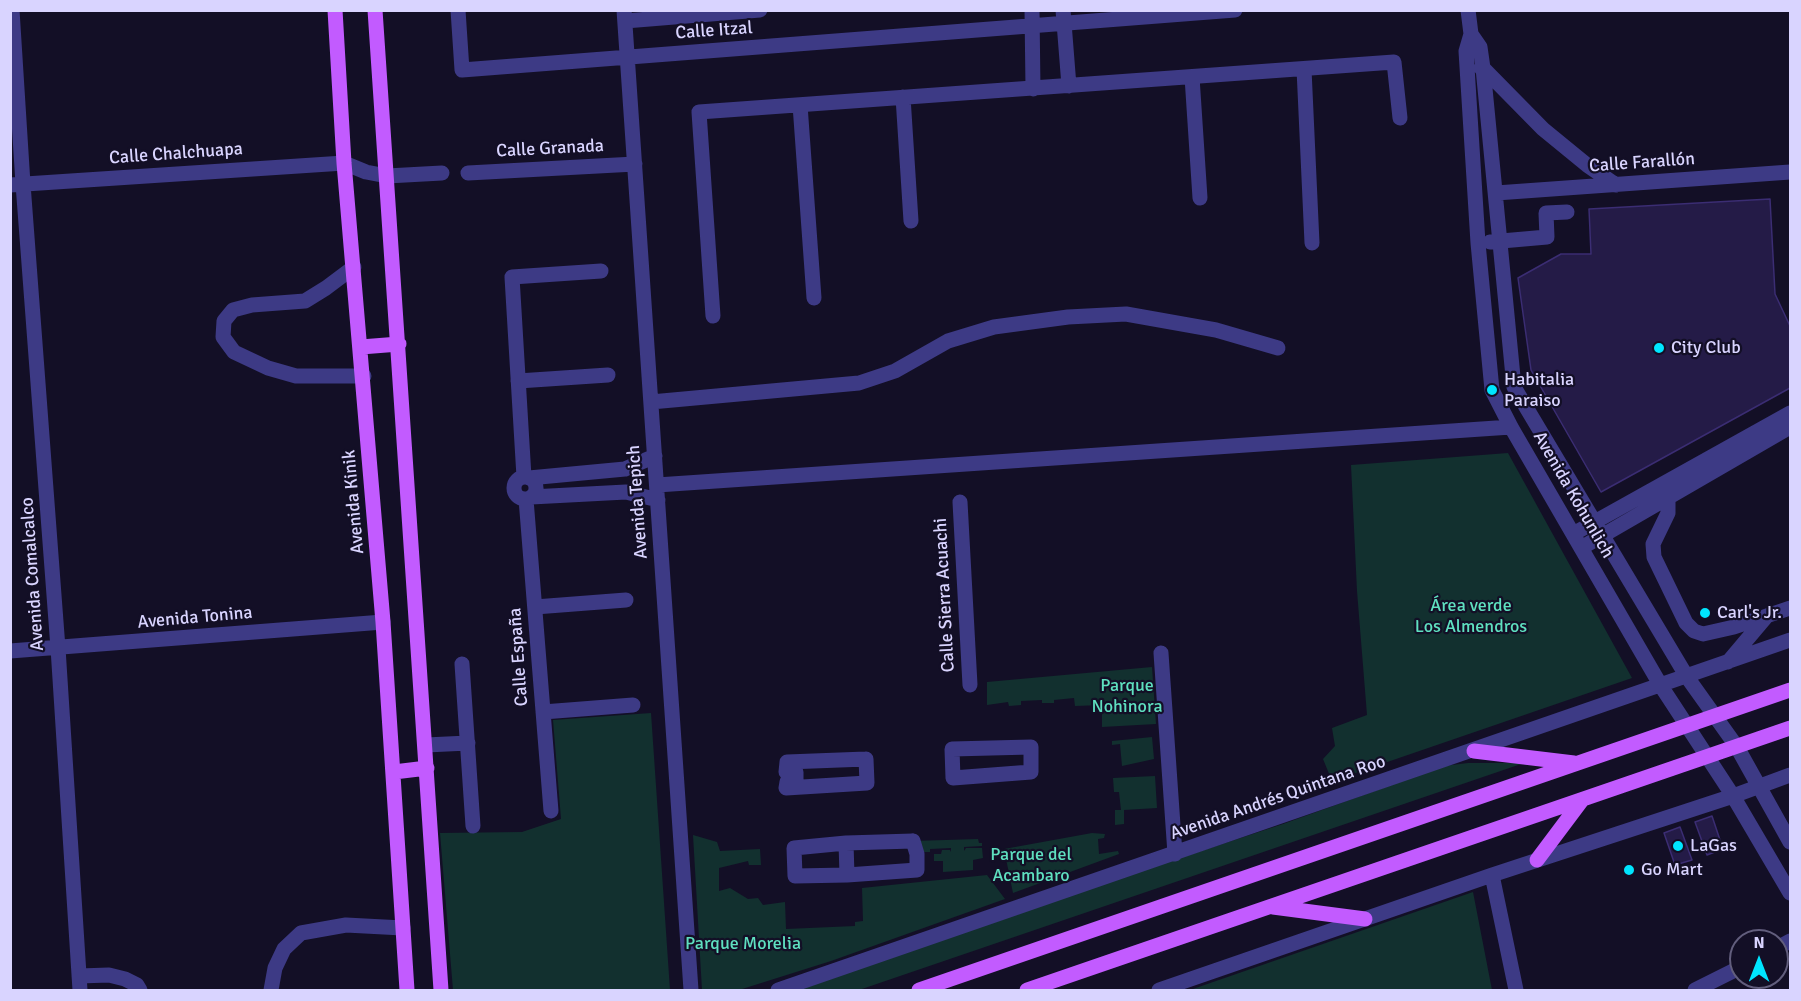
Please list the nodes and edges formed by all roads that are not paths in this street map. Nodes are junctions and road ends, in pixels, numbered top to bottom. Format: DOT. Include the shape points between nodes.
graph roads {
  1 [pos="12,10"];
  2 [pos="335,10"];
  3 [pos="375,10"];
  4 [pos="458,10"];
  5 [pos="760,10"];
  6 [pos="1235,10"];
  7 [pos="1468,10"];
  8 [pos="625,16"];
  9 [pos="1063,17"];
  10 [pos="1032,18"];
  11 [pos="628,57"];
  12 [pos="1304,69"];
  13 [pos="1475,69"];
  14 [pos="1192,77"];
  15 [pos="1069,86"];
  16 [pos="1033,88"];
  17 [pos="903,98"];
  18 [pos="800,105"];
  19 [pos="1400,118"];
  20 [pos="344,163"];
  21 [pos="635,164"];
  22 [pos="1791,172"];
  23 [pos="442,173"];
  24 [pos="468,173"];
  25 [pos="387,176"];
  26 [pos="17,184"];
  27 [pos="1616,185"];
  28 [pos="1496,193"];
  29 [pos="1200,198"];
  30 [pos="1567,212"];
  31 [pos="911,221"];
  32 [pos="1500,241"];
  33 [pos="1312,243"];
  34 [pos="1478,243"];
  35 [pos="354,267"];
  36 [pos="601,271"];
  37 [pos="814,298"];
  38 [pos="713,316"];
  39 [pos="399,344"];
  40 [pos="361,348"];
  41 [pos="1278,348"];
  42 [pos="608,375"];
  43 [pos="364,376"];
  44 [pos="518,381"];
  45 [pos="651,402"];
  46 [pos="1791,413"];
  47 [pos="1511,427"];
  48 [pos="1781,428"];
  49 [pos="655,456"];
  50 [pos="547,475"];
  51 [pos="527,477"];
  52 [pos="1679,483"];
  53 [pos="657,493"];
  54 [pos="548,497"];
  55 [pos="528,498"];
  56 [pos="1668,498"];
  57 [pos="960,502"];
  58 [pos="1595,521"];
  59 [pos="1573,534"];
  60 [pos="1604,536"];
  61 [pos="1581,548"];
  62 [pos="626,600"];
  63 [pos="535,607"];
  64 [pos="1791,608"];
  65 [pos="1766,617"];
  66 [pos="383,622"];
  67 [pos="1791,640"];
  68 [pos="58,648"];
  69 [pos="10,651"];
  70 [pos="1161,653"];
  71 [pos="1728,662"];
  72 [pos="462,664"];
  73 [pos="1687,677"];
  74 [pos="970,685"];
  75 [pos="1661,686"];
  76 [pos="1791,690"];
  77 [pos="633,705"];
  78 [pos="543,712"];
  79 [pos="1714,716"];
  80 [pos="1687,726"];
  81 [pos="1791,728"];
  82 [pos="468,743"];
  83 [pos="426,745"];
  84 [pos="1737,747"];
  85 [pos="952,749"];
  86 [pos="1474,751"];
  87 [pos="1708,756"];
  88 [pos="1577,764"];
  89 [pos="427,768"];
  90 [pos="394,772"];
  91 [pos="786,772"];
  92 [pos="1791,775"];
  93 [pos="1759,786"];
  94 [pos="1733,796"];
  95 [pos="1582,800"];
  96 [pos="550,811"];
  97 [pos="1791,820"];
  98 [pos="473,826"];
  99 [pos="1789,840"];
  100 [pos="846,843"];
  101 [pos="1175,854"];
  102 [pos="1537,860"];
  103 [pos="847,875"];
  104 [pos="1492,875"];
  105 [pos="1791,893"];
  106 [pos="1270,907"];
  107 [pos="1365,919"];
  108 [pos="403,928"];
  109 [pos="1729,973"];
  110 [pos="80,983"];
  111 [pos="140,990"];
  112 [pos="271,990"];
  113 [pos="407,990"];
  114 [pos="441,990"];
  115 [pos="691,990"];
  116 [pos="778,990"];
  117 [pos="919,990"];
  118 [pos="1027,990"];
  119 [pos="1159,990"];
  120 [pos="1516,990"];
  121 [pos="1695,990"];
  1 -- 26 [label="street, Avenida Comalcalco"];
  2 -- 20 [label="main road, Avenida Kinik"];
  3 -- 25 [label="main road"];
  4 -- 11 [label="street, Calle Itzal" via="462,70"];
  5 -- 8 [label="street, Calle Itzal"];
  6 -- 9 [label="street, Calle Itzal"];
  7 -- 13 [label="street, Avenida Kohunlich" via="1471,34 1466,51"];
  8 -- 11 [label="street, Avenida Tepich"];
  9 -- 10 [label="street, Calle Itzal"];
  9 -- 15 [label="street"];
  10 -- 11 [label="street, Calle Itzal"];
  10 -- 16 [label="street"];
  11 -- 21 [label="street, Avenida Tepich"];
  12 -- 14 [label="street"];
  12 -- 19 [label="street" via="1395,62"];
  12 -- 33 [label="street"];
  13 -- 27 [label="street" via="1543,129"];
  13 -- 28 [label="street, Avenida Kohunlich"];
  13 -- 34 [label="street, Avenida Kohunlich"];
  14 -- 15 [label="street"];
  14 -- 29 [label="street"];
  15 -- 16 [label="street"];
  16 -- 17 [label="street"];
  17 -- 18 [label="street"];
  17 -- 31 [label="street"];
  18 -- 37 [label="street"];
  18 -- 38 [label="street" via="699,112"];
  20 -- 25 [label="street"];
  20 -- 26 [label="street, Calle Chalchuapa"];
  20 -- 35 [label="main road, Avenida Kinik"];
  21 -- 24 [label="street, Calle Granada"];
  21 -- 45 [label="street, Avenida Tepich"];
  22 -- 27 [label="street, Calle Farallón"];
  23 -- 25 [label="street"];
  25 -- 39 [label="main road"];
  26 -- 68 [label="street, Avenida Comalcalco"];
  27 -- 28 [label="street, Calle Farallón"];
  28 -- 32 [label="street, Avenida Kohunlich"];
  30 -- 32 [label="street" via="1546,213 1547,237"];
  32 -- 34 [label="street"];
  32 -- 58 [label="street, Avenida Kohunlich" via="1514,387"];
  34 -- 47 [label="street, Avenida Kohunlich" via="1492,390"];
  35 -- 40 [label="main road, Avenida Kinik"];
  35 -- 43 [label="street" via="304,301 233,310 224,321 223,337 234,352 268,368 296,375"];
  36 -- 44 [label="street, Calle España" via="512,277"];
  39 -- 40 [label="main road"];
  39 -- 83 [label="main road"];
  40 -- 43 [label="main road, Avenida Kinik"];
  41 -- 45 [label="street" via="1216,330 1126,314 1068,317 994,327 948,341 895,371 860,383"];
  42 -- 44 [label="street"];
  43 -- 66 [label="main road, Avenida Kinik"];
  44 -- 51 [label="street, Calle España"];
  45 -- 49 [label="street, Avenida Tepich"];
  46 -- 48 [label="street"];
  47 -- 53 [label="street"];
  47 -- 59 [label="street, Avenida Kohunlich"];
  48 -- 52 [label="street"];
  49 -- 50 [label="street" via="625,469"];
  49 -- 53 [label="street, Avenida Tepich"];
  50 -- 51 [label="street"];
  50 -- 54 [label="street"];
  51 -- 55 [label="street, Calle España" via="518,480 515,491 519,497"];
  52 -- 56 [label="street"];
  52 -- 58 [label="street"];
  53 -- 54 [label="street"];
  53 -- 115 [label="street, Avenida Tepich"];
  54 -- 55 [label="street"];
  55 -- 63 [label="street, Calle España"];
  56 -- 60 [label="street"];
  56 -- 65 [label="street" via="1668,513 1653,544 1654,557 1686,623 1702,634"];
  57 -- 74 [label="street, Calle Sierra Acuachi"];
  58 -- 59 [label="street"];
  58 -- 60 [label="street, Avenida Kohunlich"];
  59 -- 61 [label="street, Avenida Kohunlich"];
  60 -- 61 [label="street"];
  60 -- 73 [label="street, Avenida Kohunlich"];
  61 -- 75 [label="street, Avenida Kohunlich"];
  62 -- 63 [label="street"];
  63 -- 78 [label="street, Calle España"];
  64 -- 65 [label="street"];
  65 -- 71 [label="street"];
  66 -- 68 [label="street, Avenida Tonina"];
  66 -- 90 [label="main road, Avenida Kinik"];
  67 -- 71 [label="street, Avenida Andrés Quintana Roo"];
  68 -- 69 [label="street, Avenida Tonina"];
  68 -- 110 [label="street, Avenida Comalcalco"];
  70 -- 101 [label="street"];
  71 -- 73 [label="street, Avenida Andrés Quintana Roo"];
  72 -- 82 [label="street"];
  73 -- 75 [label="street, Avenida Andrés Quintana Roo"];
  73 -- 79 [label="street, Avenida Kohunlich"];
  75 -- 80 [label="street, Avenida Kohunlich"];
  75 -- 86 [label="street, Avenida Andrés Quintana Roo"];
  76 -- 79 [label="main road"];
  77 -- 78 [label="street"];
  78 -- 96 [label="street, Calle España"];
  79 -- 80 [label="main road"];
  79 -- 84 [label="street, Avenida Kohunlich"];
  80 -- 87 [label="street, Avenida Kohunlich"];
  80 -- 88 [label="main road"];
  81 -- 84 [label="main road"];
  82 -- 83 [label="street"];
  82 -- 98 [label="street"];
  83 -- 89 [label="main road"];
  84 -- 87 [label="main road"];
  84 -- 93 [label="street, Avenida Kohunlich"];
  85 -- 85 [label="street" via="1031,747 1031,772 952,778"];
  86 -- 88 [label="main road"];
  86 -- 101 [label="street, Avenida Andrés Quintana Roo"];
  87 -- 94 [label="street, Avenida Kohunlich"];
  87 -- 95 [label="main road"];
  88 -- 117 [label="main road"];
  89 -- 90 [label="main road"];
  89 -- 114 [label="main road"];
  90 -- 108 [label="main road, Avenida Kinik"];
  91 -- 91 [label="street" via="787,762 866,759 867,783 786,788 787,782 796,782 796,772"];
  92 -- 93 [label="street"];
  93 -- 94 [label="street"];
  93 -- 99 [label="street, Avenida Kohunlich"];
  94 -- 102 [label="street"];
  94 -- 105 [label="street, Avenida Kohunlich"];
  95 -- 102 [label="main road"];
  95 -- 106 [label="main road"];
  97 -- 99 [label="street"];
  100 -- 103 [label="street"];
  100 -- 103 [label="street" via="794,848 795,876"];
  100 -- 103 [label="street" via="912,841 917,870"];
  101 -- 116 [label="street, Avenida Andrés Quintana Roo"];
  102 -- 104 [label="street"];
  104 -- 107 [label="street"];
  104 -- 120 [label="street"];
  106 -- 107 [label="main road"];
  106 -- 118 [label="main road"];
  107 -- 119 [label="street"];
  108 -- 112 [label="street" via="346,926 301,933 284,949"];
  108 -- 113 [label="main road, Avenida Kinik"];
  109 -- 121 [label="street"];
  110 -- 111 [label="street" via="109,975 125,979"];
}
